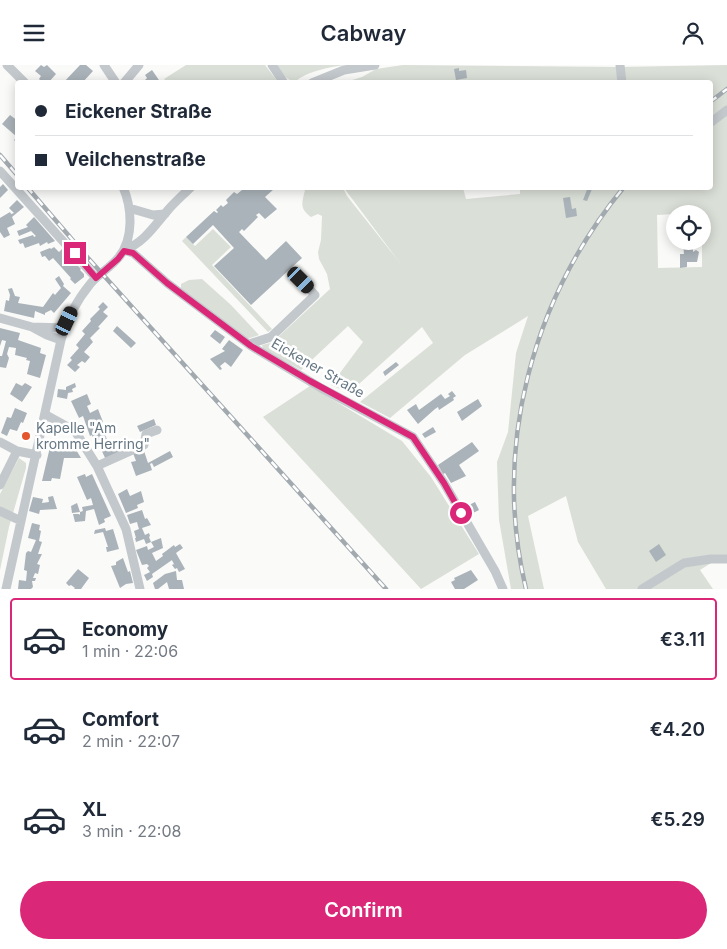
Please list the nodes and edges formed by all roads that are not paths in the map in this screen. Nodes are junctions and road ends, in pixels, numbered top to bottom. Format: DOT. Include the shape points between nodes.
graph roads {
  1 [pos="6,65"];
  2 [pos="104,65"];
  3 [pos="139,65"];
  4 [pos="272,65"];
  5 [pos="375,65"];
  6 [pos="620,65"];
  7 [pos="21,80"];
  8 [pos="114,80"];
  9 [pos="126,80"];
  10 [pos="282,80"];
  11 [pos="319,80"];
  12 [pos="622,80"];
  13 [pos="727,110"];
  14 [pos="713,121"];
  15 [pos="0,171"];
  16 [pos="15,188"];
  17 [pos="17,190"];
  18 [pos="124,190"];
  19 [pos="188,190"];
  20 [pos="129,208"];
  21 [pos="165,214"];
  22 [pos="124,251"];
  23 [pos="96,278"];
  24 [pos="301,280"];
  25 [pos="0,318"];
  26 [pos="32,327"];
  27 [pos="64,329"];
  28 [pos="61,340"];
  29 [pos="249,344"];
  30 [pos="46,415"];
  31 [pos="157,430"];
  32 [pos="0,442"];
  33 [pos="17,451"];
  34 [pos="37,455"];
  35 [pos="97,466"];
  36 [pos="0,485"];
  37 [pos="0,511"];
  38 [pos="21,521"];
  39 [pos="727,559"];
  40 [pos="6,589"];
  41 [pos="140,589"];
  42 [pos="503,589"];
  43 [pos="642,589"];
  1 -- 7 [label="street"];
  2 -- 8 [label="street"];
  3 -- 9 [label="street"];
  4 -- 10 [label="street"];
  5 -- 11 [label="street" via="344,70"];
  6 -- 12 [label="street"];
  13 -- 14 [label="street"];
  15 -- 16 [label="street"];
  17 -- 23 [label="street"];
  18 -- 20 [label="street"];
  19 -- 21 [label="street"];
  20 -- 21 [label="street" via="153,215"];
  20 -- 22 [label="street" via="131,218"];
  21 -- 22 [label="street" via="135,247"];
  22 -- 23 [label="street"];
  22 -- 29 [label="street, Eickener Straße" via="133,253 167,283"];
  23 -- 27 [label="street" via="82,295"];
  24 -- 29 [label="street" via="315,295 272,337"];
  25 -- 26 [label="street"];
  26 -- 27 [label="street"];
  26 -- 28 [label="street"];
  27 -- 28 [label="street"];
  28 -- 30 [label="street"];
  29 -- 42 [label="street, Eickener Straße" via="413,437 444,483"];
  30 -- 34 [label="street"];
  30 -- 35 [label="street" via="75,431"];
  31 -- 35 [label="street" via="146,435 144,445"];
  32 -- 33 [label="street"];
  33 -- 34 [label="street"];
  33 -- 36 [label="street"];
  34 -- 38 [label="street"];
  35 -- 41 [label="street" via="126,529"];
  37 -- 38 [label="street"];
  38 -- 40 [label="street"];
  39 -- 43 [label="street" via="684,563"];
}
